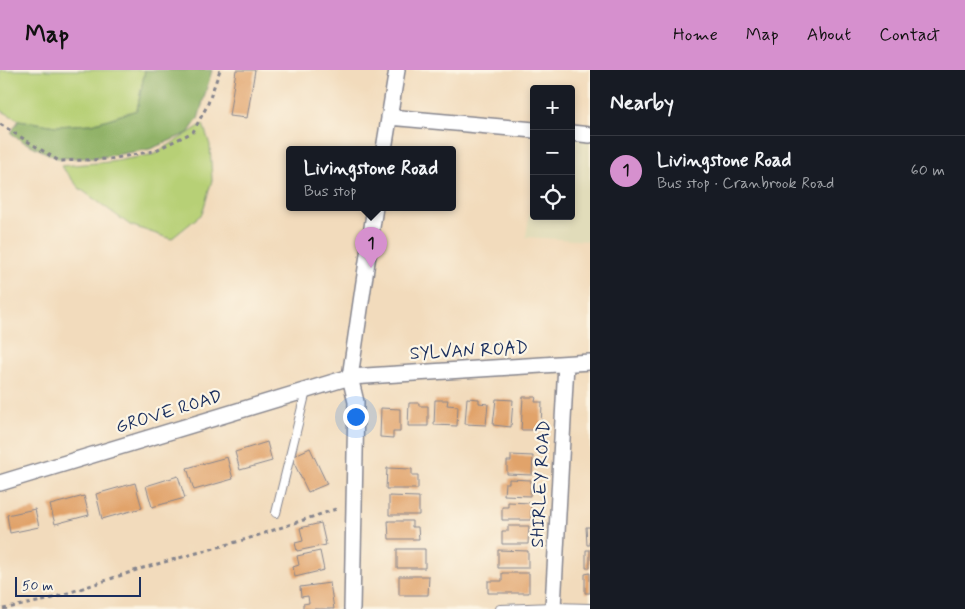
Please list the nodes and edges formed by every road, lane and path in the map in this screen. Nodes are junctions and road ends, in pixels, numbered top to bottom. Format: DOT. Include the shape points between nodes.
graph roads {
  1 [pos="220,70"];
  2 [pos="397,70"];
  3 [pos="389,117"];
  4 [pos="0,124"];
  5 [pos="530,130"];
  6 [pos="575,133"];
  7 [pos="590,135"];
  8 [pos="384,146"];
  9 [pos="374,211"];
  10 [pos="590,362"];
  11 [pos="566,364"];
  12 [pos="350,377"];
  13 [pos="306,390"];
  14 [pos="0,483"];
  15 [pos="353,504"];
  16 [pos="276,513"];
  17 [pos="553,607"];
  18 [pos="590,608"];
  19 [pos="2,609"];
  20 [pos="352,609"];
  21 [pos="500,609"];
  1 -- 4 [label="path" via="193,132 154,151 110,159 59,161"];
  2 -- 3 [label="street"];
  3 -- 5 [label="street"];
  3 -- 8 [label="street"];
  6 -- 7 [label="street"];
  9 -- 12 [label="street"];
  10 -- 11 [label="street, SYLVAN ROAD"];
  11 -- 12 [label="street, SYLVAN ROAD"];
  11 -- 17 [label="street, SHIRLEY ROAD"];
  12 -- 13 [label="street, GROVE ROAD"];
  12 -- 15 [label="street" via="356,402"];
  13 -- 14 [label="street, GROVE ROAD"];
  13 -- 16 [label="lane"];
  15 -- 19 [label="path" via="47,600"];
  15 -- 20 [label="street"];
  17 -- 18 [label="lane"];
  17 -- 21 [label="lane"];
}
